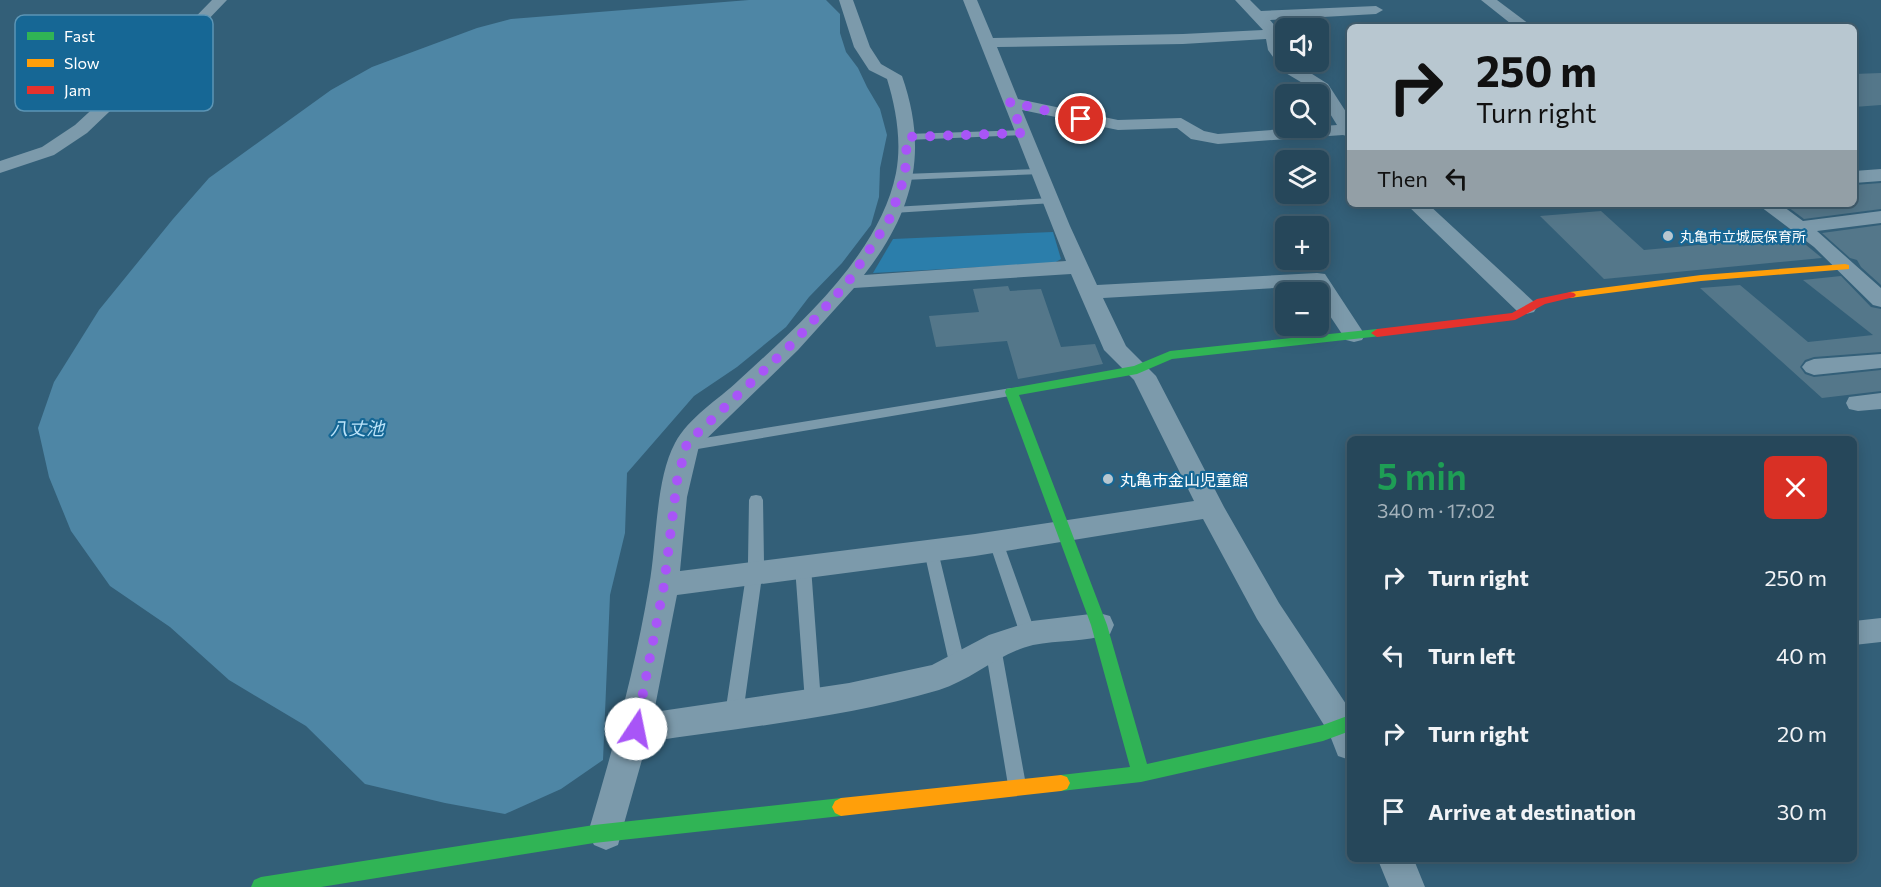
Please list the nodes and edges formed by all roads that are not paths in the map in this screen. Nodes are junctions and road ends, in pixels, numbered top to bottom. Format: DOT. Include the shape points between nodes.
graph roads {
  1 [pos="220,0"];
  2 [pos="846,0"];
  3 [pos="970,0"];
  4 [pos="1242,0"];
  5 [pos="1488,0"];
  6 [pos="1376,10"];
  7 [pos="205,15"];
  8 [pos="1258,16"];
  9 [pos="1521,24"];
  10 [pos="1271,34"];
  11 [pos="987,44"];
  12 [pos="1010,102"];
  13 [pos="100,111"];
  14 [pos="1347,128"];
  15 [pos="1347,131"];
  16 [pos="1023,133"];
  17 [pos="907,137"];
  18 [pos="0,167"];
  19 [pos="1038,172"];
  20 [pos="1881,175"];
  21 [pos="904,177"];
  22 [pos="1857,177"];
  23 [pos="1050,201"];
  24 [pos="1419,207"];
  25 [pos="1771,207"];
  26 [pos="893,210"];
  27 [pos="1881,218"];
  28 [pos="1800,227"];
  29 [pos="1078,267"];
  30 [pos="1845,267"];
  31 [pos="848,282"];
  32 [pos="1089,292"];
  33 [pos="1881,300"];
  34 [pos="1526,307"];
  35 [pos="1354,335"];
  36 [pos="1881,361"];
  37 [pos="1814,367"];
  38 [pos="1137,370"];
  39 [pos="1011,392"];
  40 [pos="686,446"];
  41 [pos="756,500"];
  42 [pos="1211,507"];
  43 [pos="1064,531"];
  44 [pos="996,542"];
  45 [pos="931,551"];
  46 [pos="803,567"];
  47 [pos="754,573"];
  48 [pos="664,585"];
  49 [pos="1100,625"];
  50 [pos="1881,630"];
  51 [pos="1857,633"];
  52 [pos="1028,634"];
  53 [pos="993,648"];
  54 [pos="958,667"];
  55 [pos="813,702"];
  56 [pos="734,714"];
  57 [pos="636,729"];
  58 [pos="1347,731"];
  59 [pos="1141,774"];
  60 [pos="1017,788"];
  61 [pos="606,832"];
  62 [pos="1397,862"];
  63 [pos="261,887"];
  64 [pos="1407,887"];
  1 -- 7 [label="street"];
  2 -- 17 [label="street" via="862,47 876,67 894,76"];
  3 -- 11 [label="street"];
  4 -- 8 [label="street"];
  5 -- 9 [label="street"];
  6 -- 8 [label="street"];
  8 -- 10 [label="street"];
  10 -- 11 [label="street"];
  10 -- 14 [label="street" via="1276,51 1290,69 1322,88"];
  11 -- 12 [label="street"];
  12 -- 15 [label="street" via="1118,125 1181,123 1192,133 1218,140"];
  12 -- 16 [label="street"];
  13 -- 18 [label="street" via="64,143"];
  16 -- 17 [label="lane"];
  16 -- 19 [label="street"];
  17 -- 21 [label="street"];
  19 -- 21 [label="lane"];
  19 -- 23 [label="street"];
  20 -- 22 [label="street"];
  21 -- 26 [label="street"];
  23 -- 26 [label="lane"];
  23 -- 29 [label="street"];
  24 -- 34 [label="street"];
  25 -- 28 [label="street"];
  26 -- 31 [label="street"];
  27 -- 28 [label="street"];
  28 -- 30 [label="street"];
  29 -- 31 [label="street"];
  29 -- 32 [label="street"];
  30 -- 33 [label="street"];
  30 -- 34 [label="street" via="1701,278 1551,297"];
  31 -- 40 [label="street" via="794,342"];
  32 -- 35 [label="street" via="1317,279"];
  32 -- 38 [label="street" via="1116,350"];
  34 -- 35 [label="street" via="1515,316"];
  35 -- 38 [label="street" via="1170,355"];
  36 -- 37 [label="street"];
  38 -- 39 [label="street"];
  38 -- 42 [label="street" via="1144,376"];
  39 -- 40 [label="lane"];
  39 -- 43 [label="street"];
  40 -- 48 [label="street" via="677,481"];
  41 -- 47 [label="lane"];
  42 -- 43 [label="street"];
  42 -- 58 [label="street" via="1269,611"];
  43 -- 44 [label="street"];
  43 -- 49 [label="street"];
  44 -- 45 [label="street"];
  44 -- 52 [label="lane"];
  45 -- 46 [label="street"];
  45 -- 54 [label="lane"];
  46 -- 47 [label="street"];
  46 -- 55 [label="lane"];
  47 -- 48 [label="street"];
  47 -- 56 [label="lane"];
  48 -- 57 [label="street"];
  49 -- 52 [label="street"];
  49 -- 59 [label="street"];
  50 -- 51 [label="street"];
  52 -- 53 [label="street"];
  53 -- 54 [label="street"];
  53 -- 60 [label="lane"];
  54 -- 55 [label="street" via="938,677"];
  55 -- 56 [label="street"];
  56 -- 57 [label="street"];
  57 -- 61 [label="street"];
  58 -- 59 [label="street"];
  59 -- 60 [label="street"];
  60 -- 61 [label="street"];
  61 -- 63 [label="street"];
  62 -- 64 [label="street"];
}
